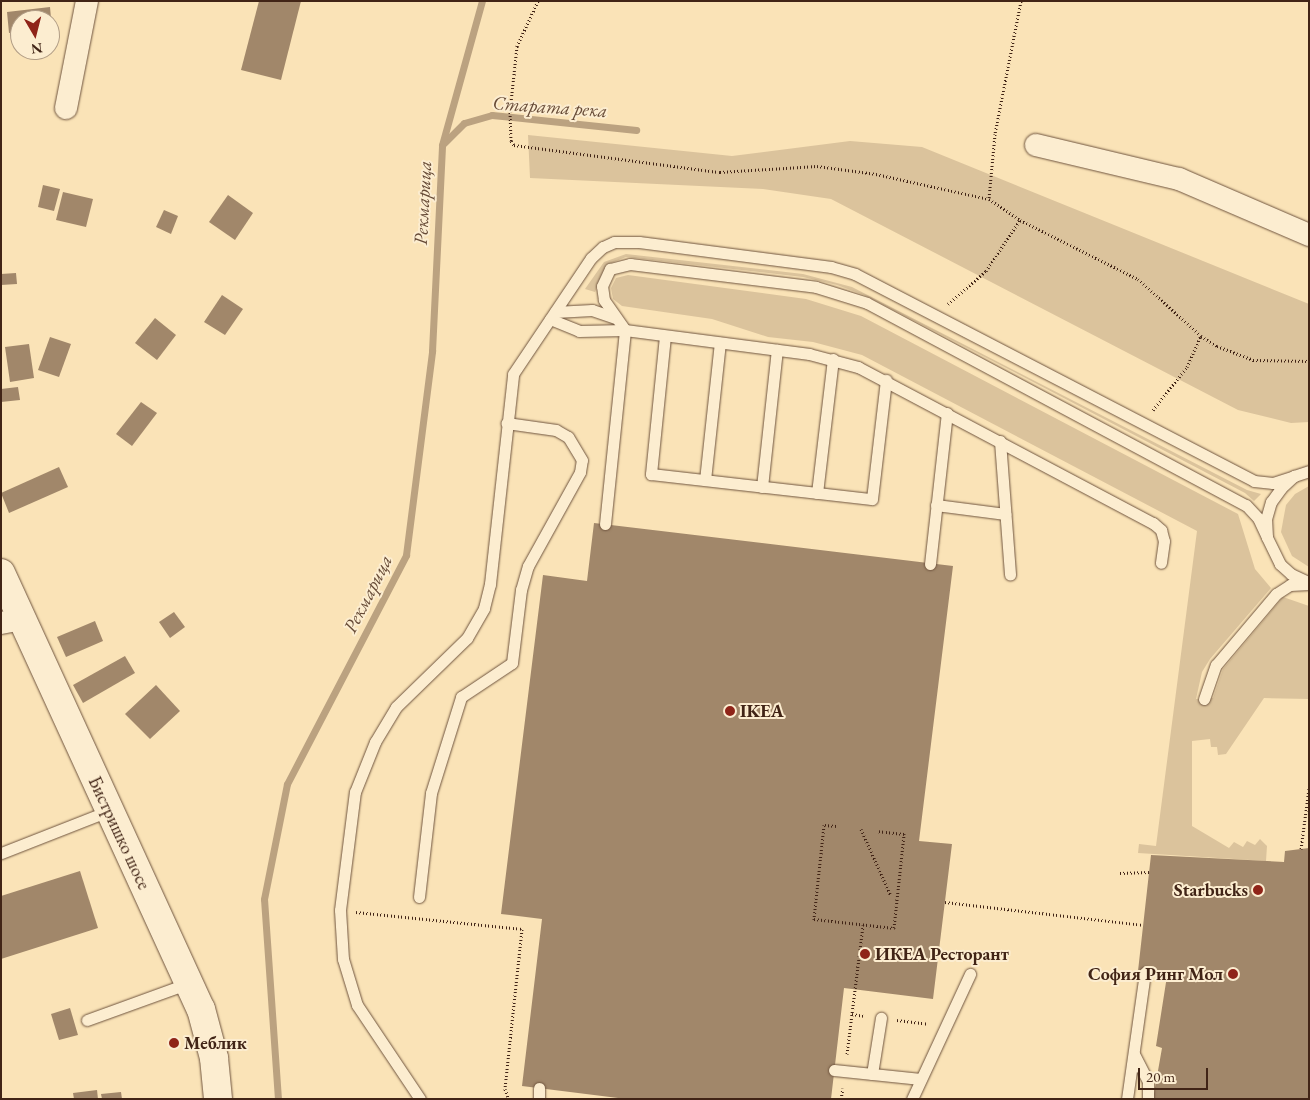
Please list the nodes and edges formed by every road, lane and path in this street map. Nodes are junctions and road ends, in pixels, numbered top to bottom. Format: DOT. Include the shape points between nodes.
graph roads {
  1 [pos="87,1"];
  2 [pos="538,1"];
  3 [pos="1021,1"];
  4 [pos="66,108"];
  5 [pos="1036,144"];
  6 [pos="989,199"];
  7 [pos="1020,220"];
  8 [pos="1309,235"];
  9 [pos="948,304"];
  10 [pos="552,316"];
  11 [pos="614,318"];
  12 [pos="625,330"];
  13 [pos="665,336"];
  14 [pos="1201,336"];
  15 [pos="720,343"];
  16 [pos="777,350"];
  17 [pos="833,359"];
  18 [pos="1309,361"];
  19 [pos="886,380"];
  20 [pos="1153,410"];
  21 [pos="946,412"];
  22 [pos="506,424"];
  23 [pos="1000,441"];
  24 [pos="1309,470"];
  25 [pos="1294,476"];
  26 [pos="705,480"];
  27 [pos="762,487"];
  28 [pos="817,493"];
  29 [pos="936,505"];
  30 [pos="1005,514"];
  31 [pos="605,524"];
  32 [pos="1267,537"];
  33 [pos="1161,562"];
  34 [pos="930,564"];
  35 [pos="1,573"];
  36 [pos="1010,575"];
  37 [pos="1309,583"];
  38 [pos="11,621"];
  39 [pos="1204,699"];
  40 [pos="1309,788"];
  41 [pos="108,811"];
  42 [pos="836,826"];
  43 [pos="861,829"];
  44 [pos="876,831"];
  45 [pos="1301,849"];
  46 [pos="1,854"];
  47 [pos="1149,872"];
  48 [pos="1120,873"];
  49 [pos="891,896"];
  50 [pos="418,897"];
  51 [pos="945,902"];
  52 [pos="355,912"];
  53 [pos="1143,924"];
  54 [pos="863,925"];
  55 [pos="1145,972"];
  56 [pos="970,974"];
  57 [pos="189,983"];
  58 [pos="881,1018"];
  59 [pos="87,1020"];
  60 [pos="1134,1054"];
  61 [pos="846,1058"];
  62 [pos="834,1070"];
  63 [pos="872,1074"];
  64 [pos="921,1079"];
  65 [pos="843,1085"];
  66 [pos="218,1099"];
  67 [pos="420,1099"];
  68 [pos="508,1099"];
  69 [pos="841,1099"];
  70 [pos="912,1099"];
  71 [pos="1127,1099"];
  72 [pos="1148,1099"];
  1 -- 4 [label="street"];
  2 -- 6 [label="path" via="520,37 510,112 511,144 720,172 817,166 876,174"];
  3 -- 6 [label="path" via="995,134"];
  5 -- 8 [label="street" via="1179,179"];
  6 -- 7 [label="path"];
  7 -- 9 [label="path" via="986,271"];
  7 -- 14 [label="path" via="1138,279"];
  10 -- 11 [label="lane" via="592,310"];
  10 -- 12 [label="lane" via="578,332"];
  10 -- 22 [label="lane" via="513,374"];
  10 -- 25 [label="lane" via="591,258 614,242 639,242 831,267 882,286 1254,481 1273,483"];
  11 -- 12 [label="lane"];
  11 -- 32 [label="lane" via="604,300 602,286 606,274 622,264 816,287 842,294 867,303 1246,505 1258,518"];
  12 -- 13 [label="lane"];
  12 -- 31 [label="lane"];
  13 -- 15 [label="lane"];
  13 -- 26 [label="lane" via="651,474"];
  14 -- 18 [label="path" via="1253,360"];
  14 -- 20 [label="path" via="1187,367"];
  15 -- 16 [label="lane"];
  15 -- 26 [label="lane"];
  16 -- 17 [label="lane"];
  16 -- 27 [label="lane"];
  17 -- 19 [label="lane"];
  17 -- 28 [label="lane"];
  19 -- 21 [label="lane"];
  19 -- 28 [label="lane" via="872,499"];
  21 -- 23 [label="lane"];
  21 -- 29 [label="lane"];
  22 -- 50 [label="lane" via="556,430 568,438 582,460 580,472 528,566 512,664 461,697 431,793"];
  22 -- 67 [label="lane" via="490,584 484,608 468,638 409,691 384,724 364,767 350,818 340,910 342,959 357,1005"];
  23 -- 30 [label="lane"];
  23 -- 33 [label="lane" via="1153,523 1161,530 1164,541"];
  24 -- 25 [label="lane"];
  25 -- 32 [label="lane" via="1271,502 1266,519"];
  26 -- 27 [label="lane"];
  27 -- 28 [label="lane"];
  29 -- 30 [label="lane"];
  29 -- 34 [label="lane"];
  30 -- 36 [label="lane"];
  32 -- 37 [label="lane" via="1280,564"];
  35 -- 38 [label="street, Бистришко шосе"];
  37 -- 39 [label="lane" via="1290,585 1276,594 1216,665"];
  38 -- 41 [label="street, Бистришко шосе"];
  40 -- 45 [label="path"];
  41 -- 46 [label="lane"];
  41 -- 57 [label="street, Бистришко шосе"];
  42 -- 54 [label="path" via="824,825 814,920"];
  43 -- 49 [label="path"];
  44 -- 54 [label="path" via="904,834 894,928"];
  47 -- 48 [label="path"];
  51 -- 53 [label="path"];
  52 -- 68 [label="path" via="522,929 505,1089"];
  54 -- 61 [label="path"];
  55 -- 60 [label="lane"];
  56 -- 64 [label="lane"];
  57 -- 59 [label="lane"];
  57 -- 66 [label="street, Бистришко шосе" via="209,1038"];
  58 -- 63 [label="lane"];
  60 -- 71 [label="lane"];
  60 -- 72 [label="lane" via="1145,1075"];
  62 -- 63 [label="lane"];
  63 -- 64 [label="lane"];
  64 -- 70 [label="lane"];
  65 -- 69 [label="path"];
}
